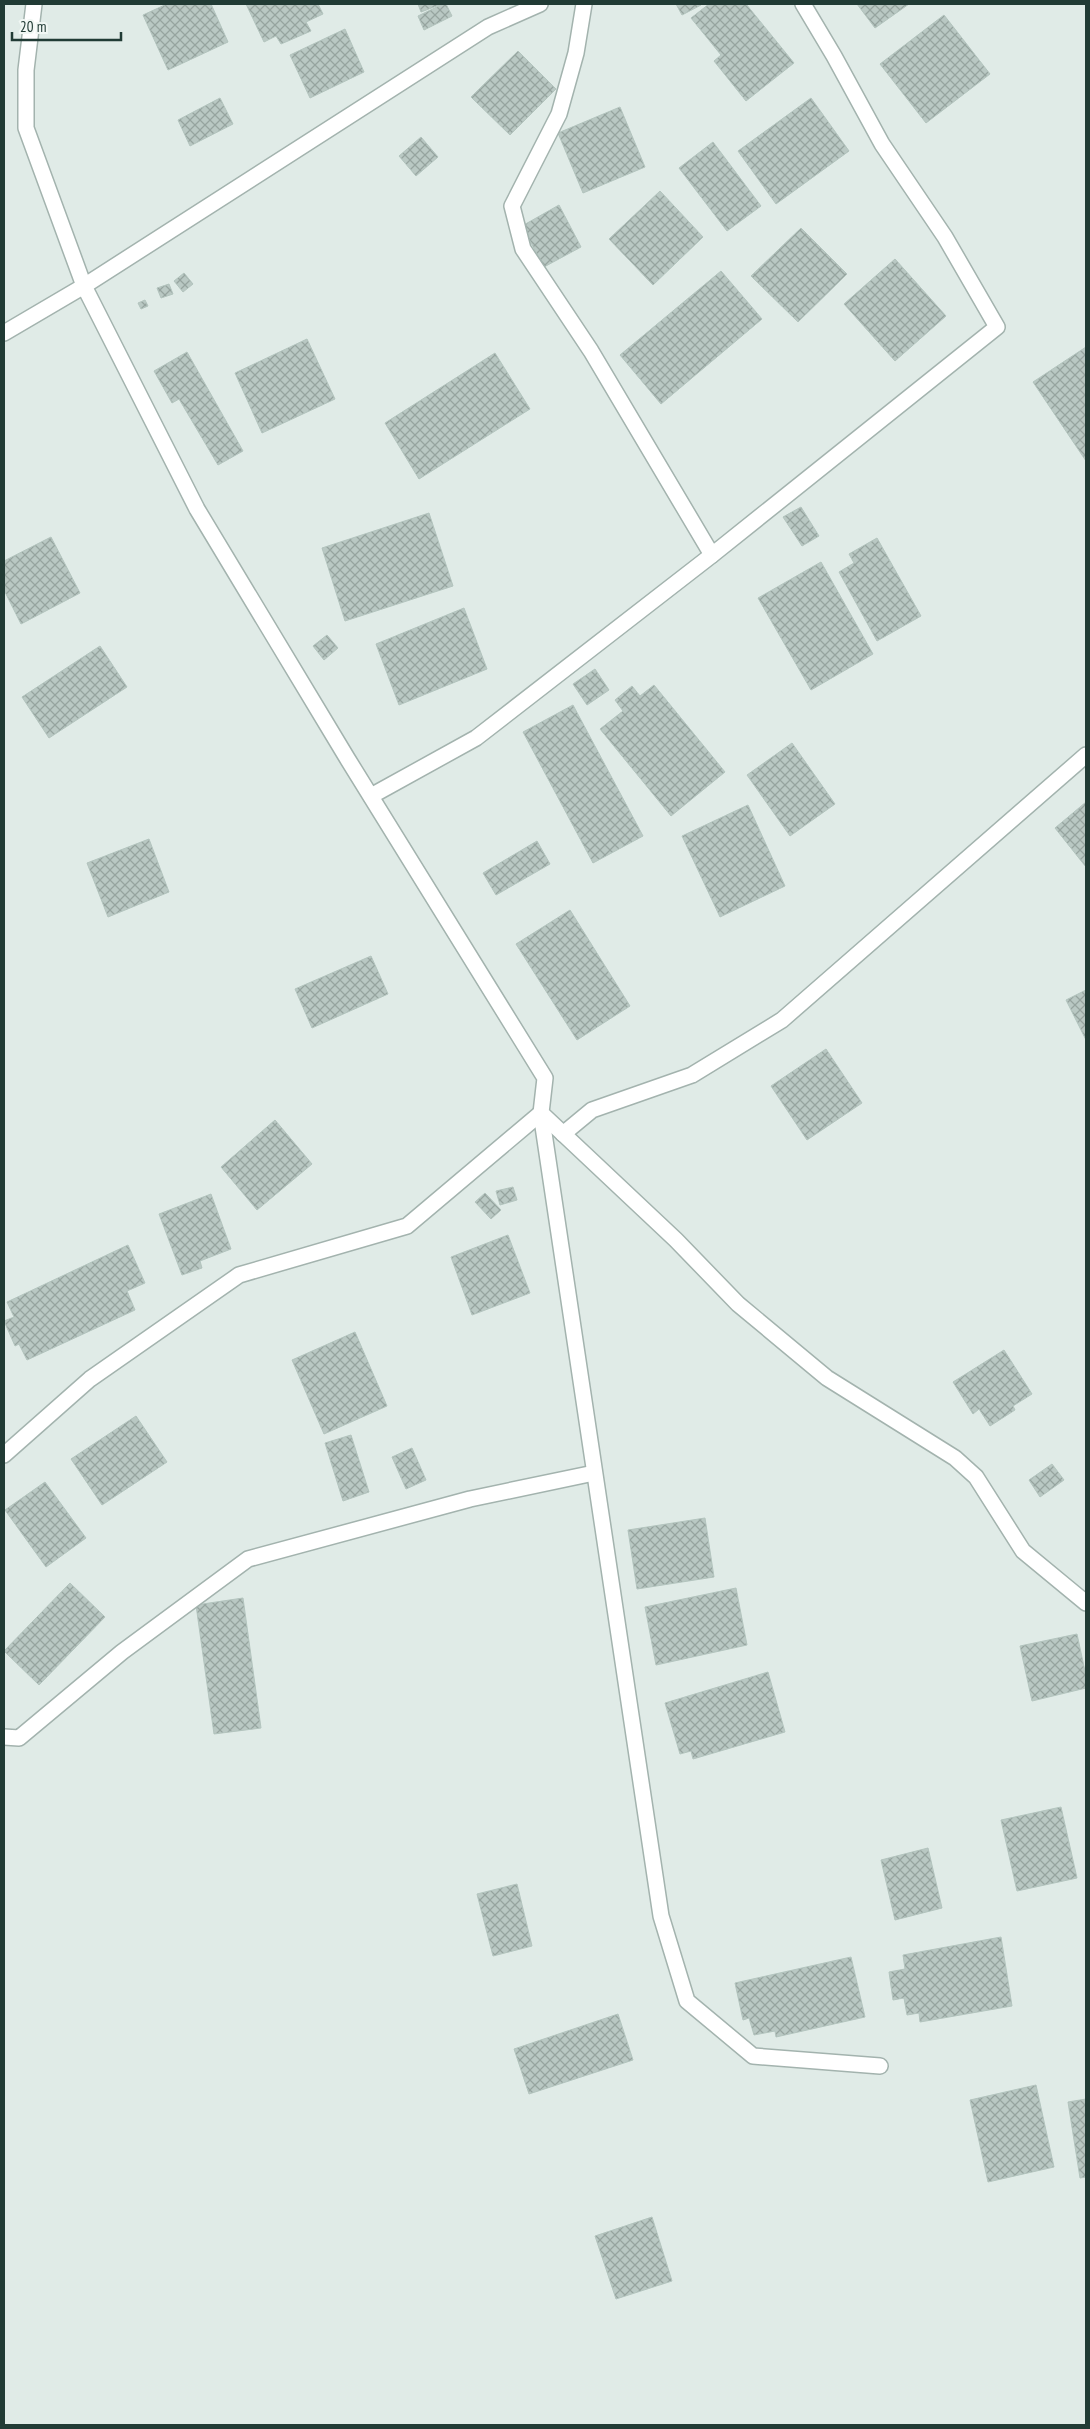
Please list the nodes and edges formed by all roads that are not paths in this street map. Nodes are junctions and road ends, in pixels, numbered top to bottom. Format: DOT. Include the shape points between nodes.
graph roads {
  1 [pos="34,4"];
  2 [pos="540,4"];
  3 [pos="584,4"];
  4 [pos="803,4"];
  5 [pos="84,286"];
  6 [pos="4,333"];
  7 [pos="712,555"];
  8 [pos="1086,755"];
  9 [pos="371,796"];
  10 [pos="541,1112"];
  11 [pos="563,1134"];
  12 [pos="4,1455"];
  13 [pos="594,1473"];
  14 [pos="1086,1603"];
  15 [pos="4,1737"];
  16 [pos="880,2066"];
  1 -- 5 [label="street" via="26,70 26,128"];
  2 -- 5 [label="street" via="488,28"];
  3 -- 7 [label="street" via="576,53 559,114 512,206 523,249 596,359"];
  4 -- 7 [label="street" via="882,144 945,237 998,327"];
  5 -- 6 [label="street"];
  5 -- 9 [label="street" via="197,509"];
  7 -- 9 [label="street" via="476,738"];
  8 -- 11 [label="street" via="782,1020 692,1075 592,1110"];
  9 -- 10 [label="street" via="545,1078"];
  10 -- 11 [label="street"];
  10 -- 12 [label="street" via="407,1226 239,1275 90,1379"];
  10 -- 13 [label="street"];
  11 -- 14 [label="street" via="676,1240 738,1304 827,1378 955,1458 976,1477 1023,1551"];
  13 -- 15 [label="street" via="470,1499 248,1559 122,1652 19,1738"];
  13 -- 16 [label="street" via="661,1916 687,2001 753,2056"];
}
